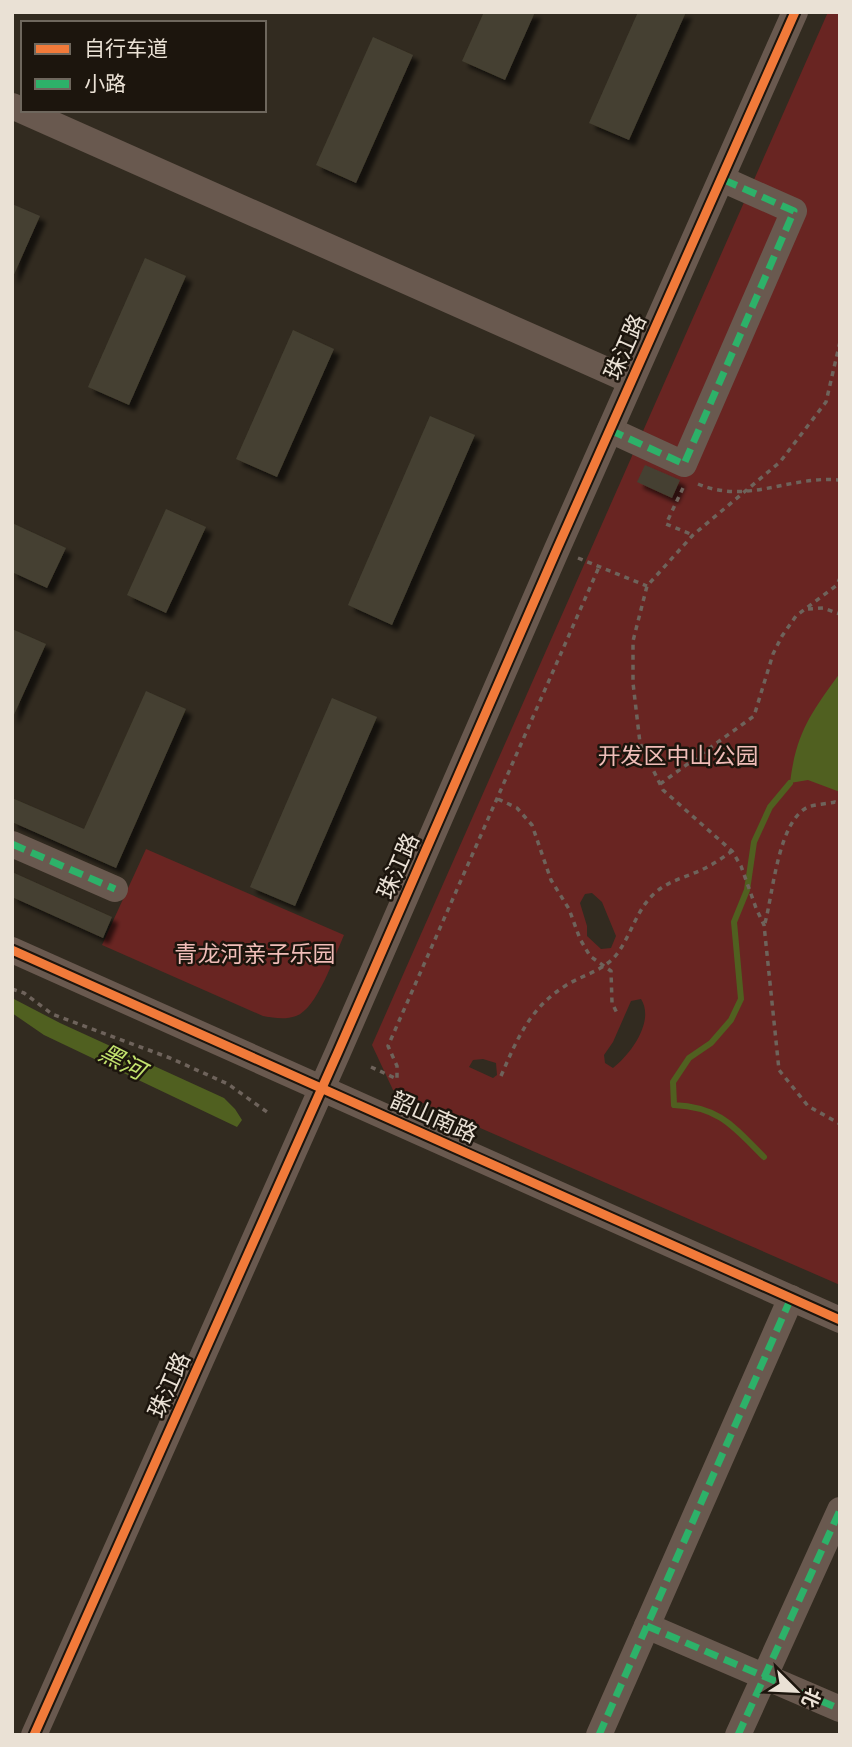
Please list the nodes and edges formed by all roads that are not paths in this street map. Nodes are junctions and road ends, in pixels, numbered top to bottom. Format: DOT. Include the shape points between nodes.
graph roads {
  1 [pos="795,12"];
  2 [pos="25,112"];
  3 [pos="722,179"];
  4 [pos="631,382"];
  5 [pos="610,430"];
  6 [pos="12,844"];
  7 [pos="115,889"];
  8 [pos="12,950"];
  9 [pos="322,1088"];
  10 [pos="791,1298"];
  11 [pos="840,1320"];
  12 [pos="840,1510"];
  13 [pos="646,1626"];
  14 [pos="764,1677"];
  15 [pos="840,1709"];
  16 [pos="34,1735"];
  17 [pos="598,1735"];
  18 [pos="738,1735"];
  1 -- 3 [label="street, 珠江路"];
  2 -- 4 [label="street"];
  3 -- 4 [label="street, 珠江路"];
  3 -- 5 [label="street" via="794,211 685,471"];
  4 -- 5 [label="street, 珠江路"];
  5 -- 9 [label="street, 珠江路"];
  6 -- 7 [label="street"];
  8 -- 9 [label="street, 韶山南路"];
  9 -- 10 [label="street, 韶山南路"];
  9 -- 16 [label="street, 珠江路"];
  10 -- 11 [label="street, 韶山南路"];
  10 -- 13 [label="street"];
  12 -- 14 [label="street"];
  13 -- 14 [label="street"];
  13 -- 17 [label="street"];
  14 -- 15 [label="street"];
  14 -- 18 [label="street"];
}
